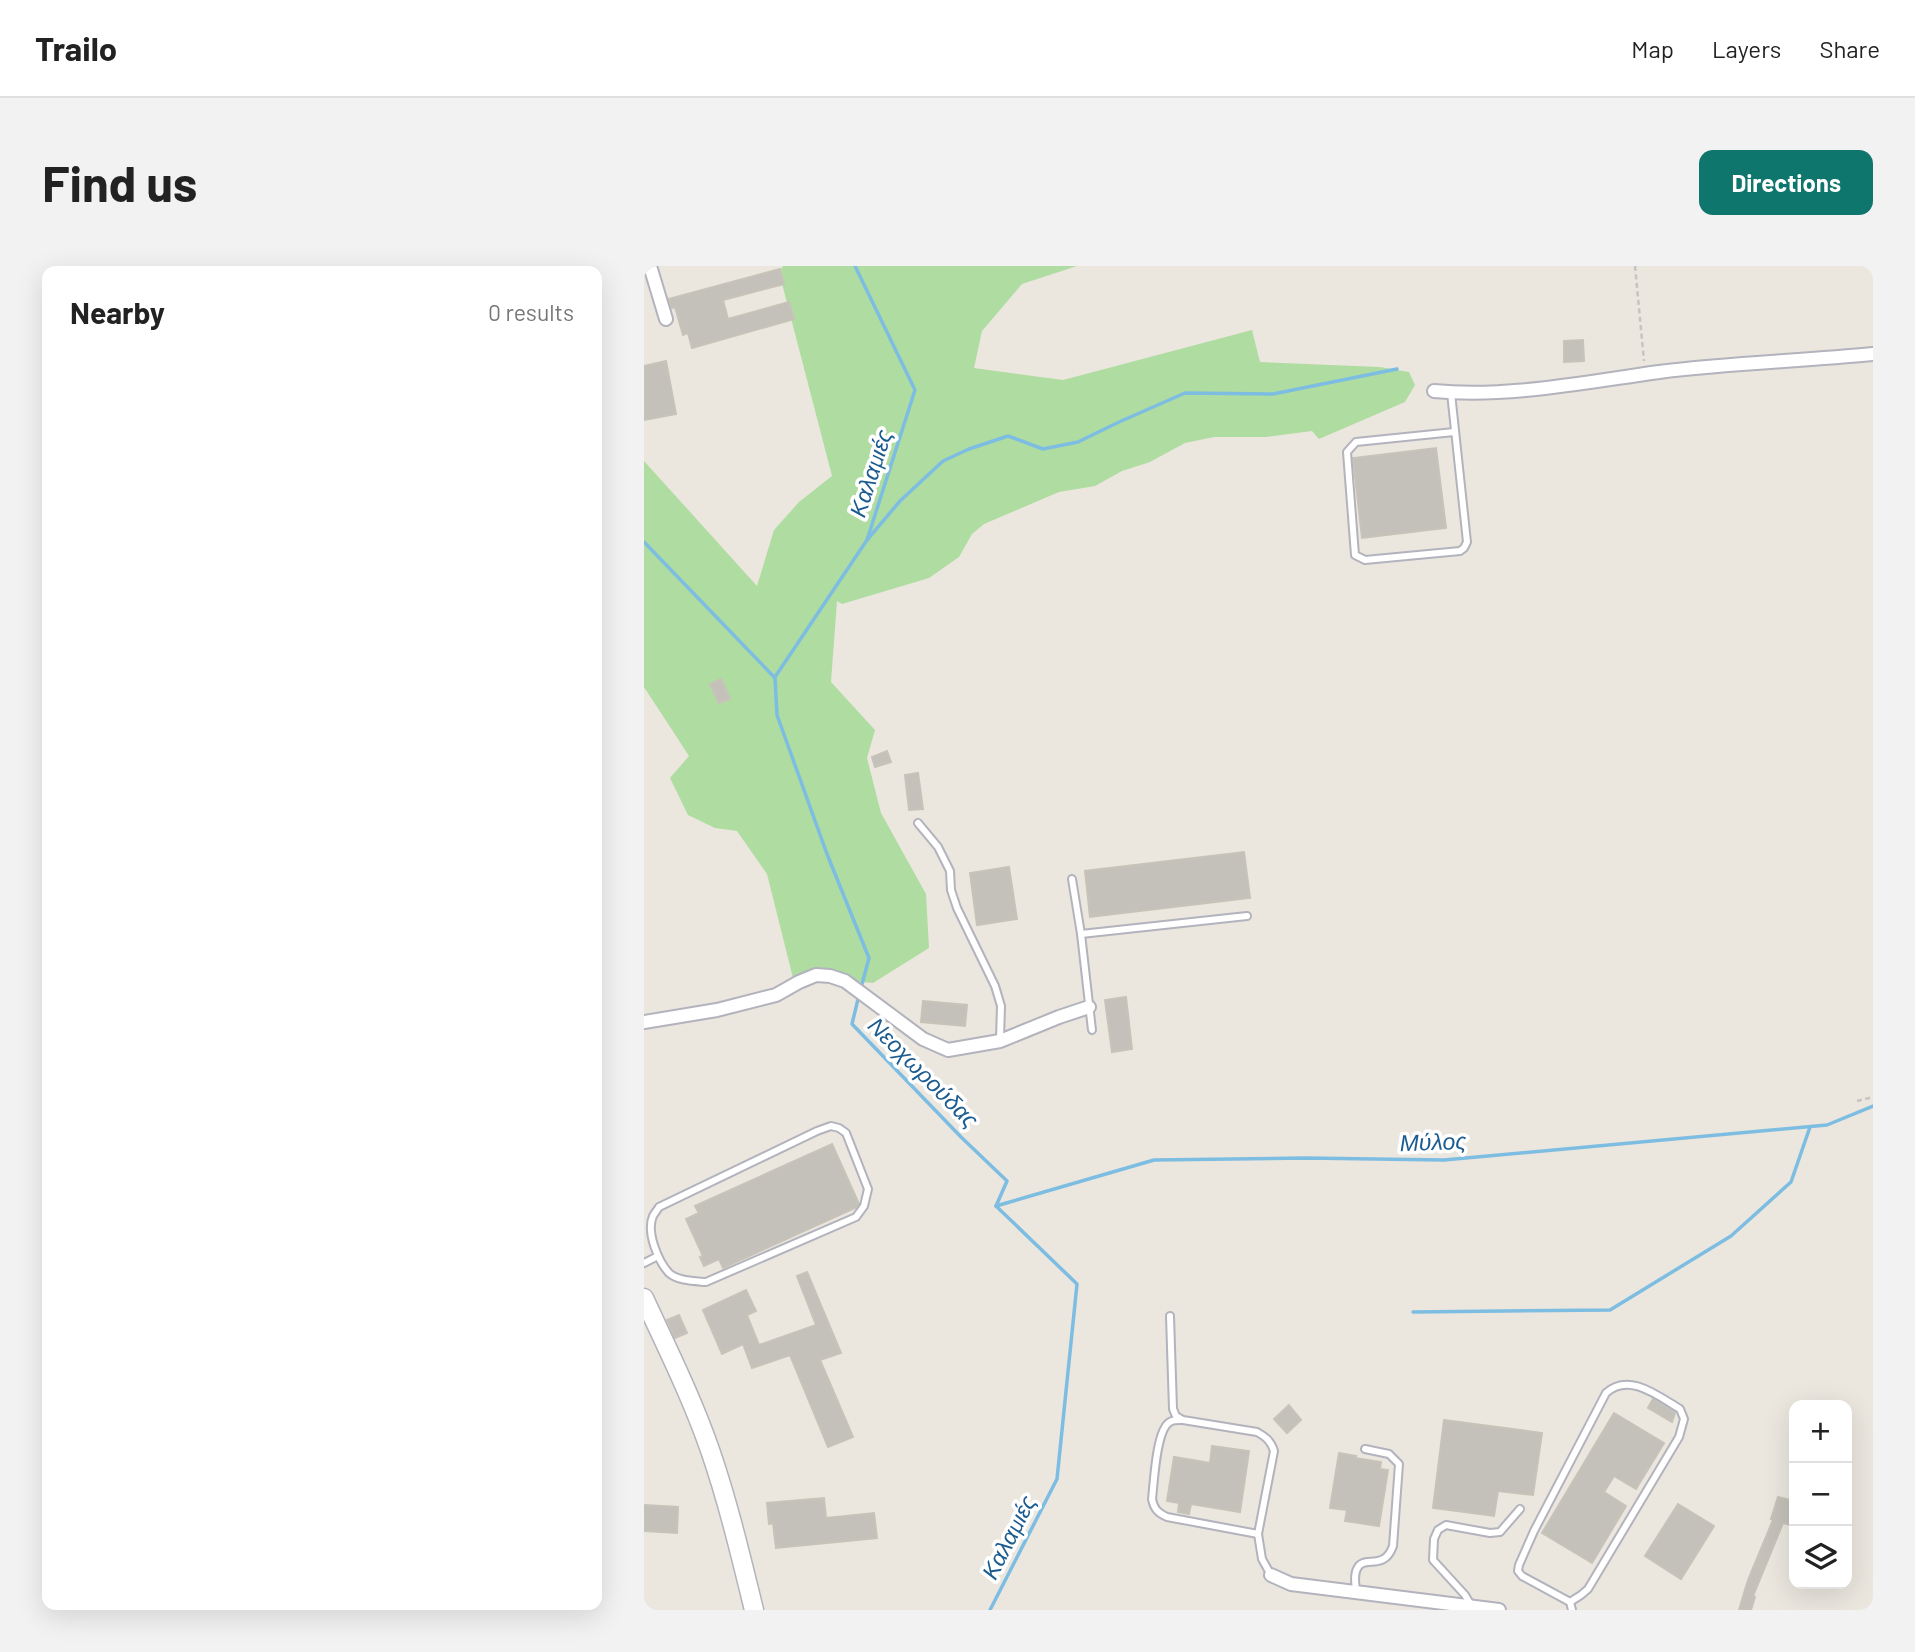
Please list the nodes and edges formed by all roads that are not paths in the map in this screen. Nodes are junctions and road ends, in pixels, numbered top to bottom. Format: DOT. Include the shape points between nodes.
graph roads {
  1 [pos="650,266"];
  2 [pos="666,319"];
  3 [pos="1873,354"];
  4 [pos="1434,391"];
  5 [pos="1451,392"];
  6 [pos="1454,432"];
  7 [pos="918,823"];
  8 [pos="1072,879"];
  9 [pos="1247,916"];
  10 [pos="1081,933"];
  11 [pos="1089,1007"];
  12 [pos="644,1022"];
  13 [pos="1092,1030"];
  14 [pos="1000,1041"];
  15 [pos="658,1256"];
  16 [pos="644,1263"];
  17 [pos="644,1298"];
  18 [pos="1170,1316"];
  19 [pos="1183,1420"];
  20 [pos="1365,1449"];
  21 [pos="1520,1509"];
  22 [pos="1258,1534"];
  23 [pos="1271,1575"];
  24 [pos="1356,1592"];
  25 [pos="1571,1606"];
  26 [pos="1472,1607"];
  27 [pos="754,1610"];
  28 [pos="1499,1610"];
  1 -- 2 [label="street"];
  3 -- 5 [label="street" via="1496,392"];
  4 -- 5 [label="street"];
  5 -- 6 [label="lane"];
  6 -- 6 [label="lane" via="1467,542 1464,548 1366,560 1355,555 1347,452 1351,446"];
  7 -- 14 [label="lane" via="950,871 957,908 995,986 1001,1006"];
  8 -- 10 [label="lane"];
  9 -- 10 [label="lane"];
  10 -- 11 [label="lane"];
  11 -- 13 [label="lane"];
  11 -- 14 [label="street"];
  12 -- 14 [label="street" via="776,995 816,975 853,986 923,1039 948,1050"];
  15 -- 15 [label="lane" via="670,1274 706,1282 856,1217 868,1189 846,1133 831,1126 817,1130 659,1207 651,1224"];
  15 -- 16 [label="lane"];
  17 -- 27 [label="street" via="710,1451"];
  18 -- 19 [label="lane" via="1173,1409"];
  19 -- 22 [label="lane" via="1257,1432 1271,1443 1274,1451"];
  19 -- 22 [label="lane" via="1167,1423 1161,1433 1154,1507 1167,1517"];
  20 -- 24 [label="lane" via="1389,1454 1399,1464 1390,1556 1357,1567"];
  21 -- 26 [label="lane" via="1500,1532 1446,1525 1438,1530 1433,1560"];
  22 -- 23 [label="lane" via="1262,1559"];
  23 -- 24 [label="street" via="1291,1584"];
  24 -- 26 [label="street"];
  25 -- 25 [label="lane" via="1522,1576 1519,1565 1606,1393 1619,1385 1643,1387 1680,1409 1684,1419 1679,1437 1588,1589"];
  26 -- 28 [label="street"];
}
